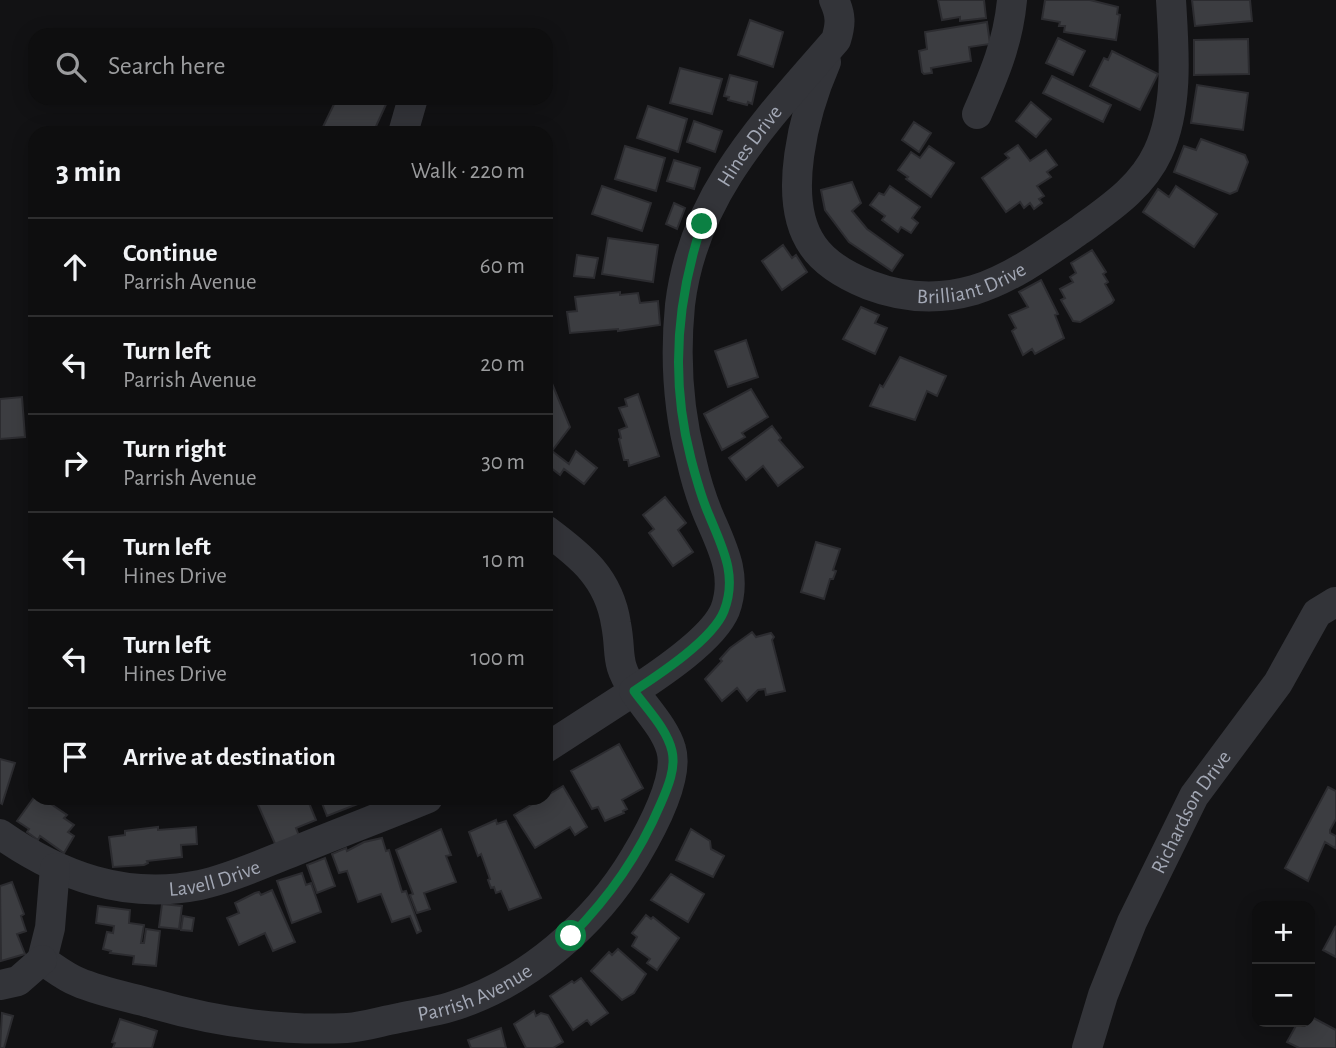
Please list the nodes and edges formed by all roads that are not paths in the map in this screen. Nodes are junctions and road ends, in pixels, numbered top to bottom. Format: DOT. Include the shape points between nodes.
graph roads {
  1 [pos="834,0"];
  2 [pos="1012,0"];
  3 [pos="1171,0"];
  4 [pos="836,40"];
  5 [pos="411,105"];
  6 [pos="976,114"];
  7 [pos="405,126"];
  8 [pos="553,535"];
  9 [pos="1335,602"];
  10 [pos="634,691"];
  11 [pos="553,743"];
  12 [pos="410,805"];
  13 [pos="0,834"];
  14 [pos="55,868"];
  15 [pos="42,960"];
  16 [pos="0,985"];
  17 [pos="1087,1048"];
  1 -- 4 [label="street" via="841,26"];
  2 -- 6 [label="street" via="1000,63"];
  3 -- 4 [label="street, Brilliant Drive" via="1169,115 1158,153 1143,177 1121,200 1062,243 1003,278 947,295 912,296 857,280 831,265 804,230 798,209 798,173 805,125"];
  4 -- 10 [label="street, Hines Drive" via="741,152 719,187 689,264 678,350 681,403 691,458 730,570 730,592 724,613 712,630"];
  5 -- 7 [label="street"];
  8 -- 10 [label="street" via="597,574 617,625 623,674"];
  9 -- 17 [label="street, Richardson Drive" via="1317,613 1278,682 1194,796 1132,922"];
  10 -- 11 [label="street"];
  10 -- 15 [label="street, Parrish Avenue" via="664,734 673,766 648,835 626,872 571,936 496,988 451,1007 350,1028 252,1025 177,1011 77,982"];
  12 -- 14 [label="street, Lavell Drive" via="199,885 124,887"];
  13 -- 14 [label="street, Lavell Drive"];
  14 -- 15 [label="street"];
  15 -- 16 [label="street" via="18,981"];
}
